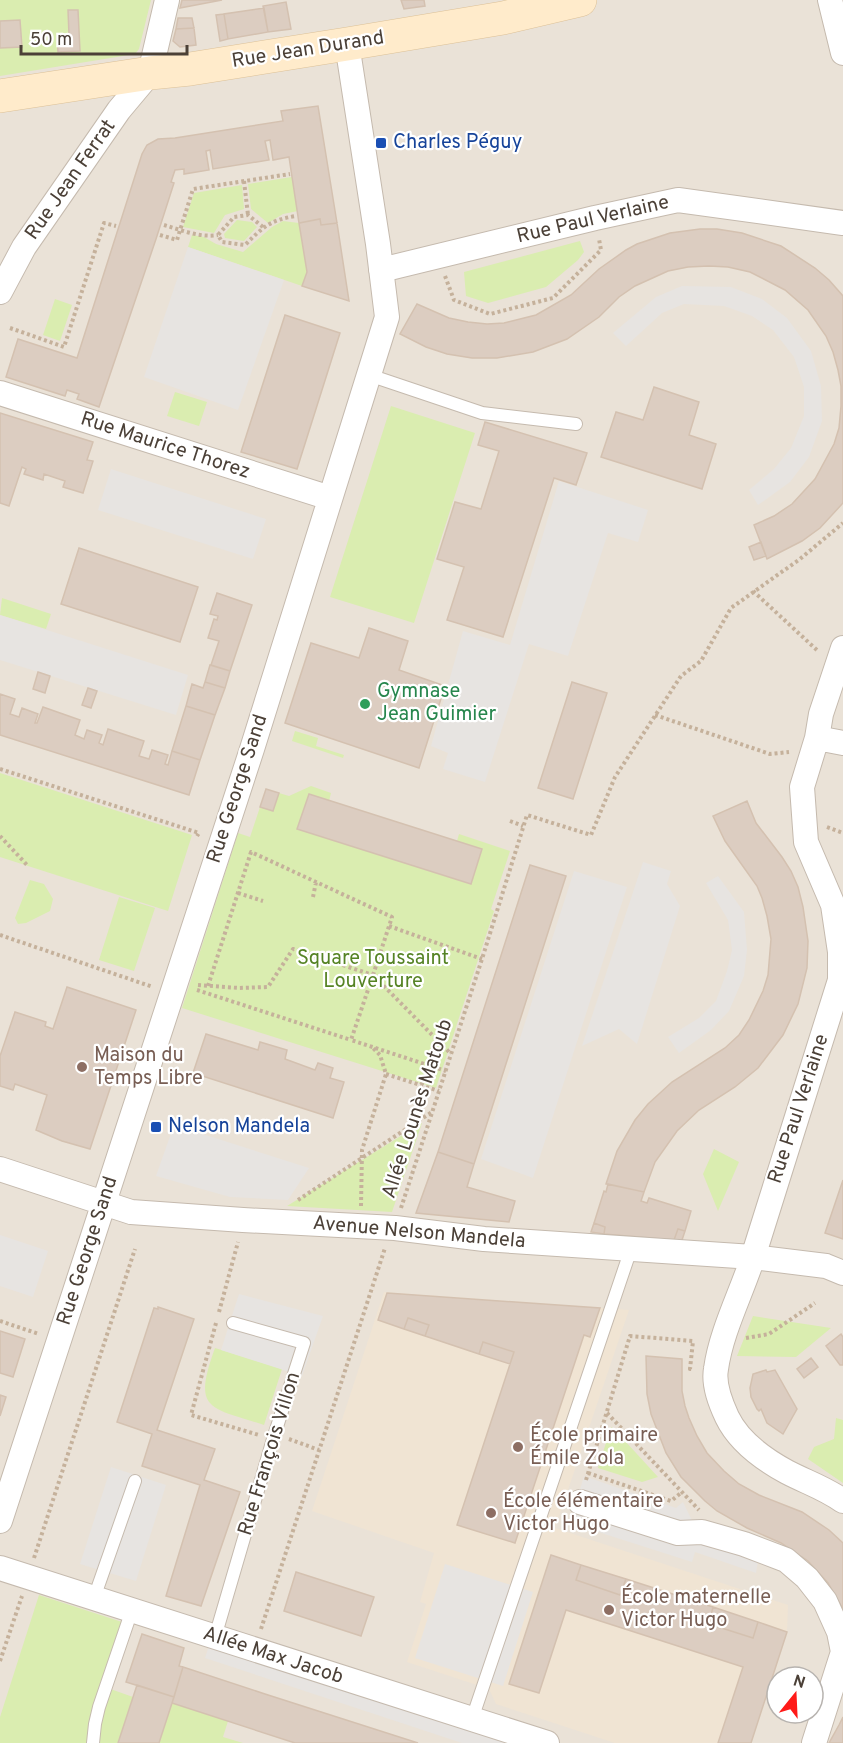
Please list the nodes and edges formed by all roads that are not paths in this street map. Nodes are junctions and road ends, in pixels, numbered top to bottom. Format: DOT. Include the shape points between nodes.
graph roads {
  1 [pos="167,0"];
  2 [pos="580,0"];
  3 [pos="830,0"];
  4 [pos="347,44"];
  5 [pos="843,53"];
  6 [pos="150,73"];
  7 [pos="0,96"];
  8 [pos="843,224"];
  9 [pos="381,270"];
  10 [pos="0,292"];
  11 [pos="369,375"];
  12 [pos="0,393"];
  13 [pos="576,424"];
  14 [pos="330,498"];
  15 [pos="840,658"];
  16 [pos="817,738"];
  17 [pos="843,743"];
  18 [pos="0,1169"];
  19 [pos="104,1203"];
  20 [pos="631,1249"];
  21 [pos="753,1257"];
  22 [pos="843,1273"];
  23 [pos="233,1323"];
  24 [pos="135,1480"];
  25 [pos="843,1501"];
  26 [pos="580,1502"];
  27 [pos="0,1521"];
  28 [pos="0,1568"];
  29 [pos="94,1598"];
  30 [pos="132,1610"];
  31 [pos="215,1637"];
  32 [pos="472,1719"];
  33 [pos="93,1743"];
  34 [pos="547,1743"];
  35 [pos="814,1743"];
  1 -- 6 [label="street"];
  2 -- 4 [label="street, Rue Jean Durand" via="503,18"];
  3 -- 5 [label="street"];
  4 -- 6 [label="street, Rue Jean Durand"];
  4 -- 9 [label="street, Rue George Sand"];
  6 -- 7 [label="street, Rue Jean Durand"];
  6 -- 10 [label="street, Rue Jean Ferrat" via="119,110 24,247"];
  8 -- 9 [label="street, Rue Paul Verlaine" via="678,200"];
  9 -- 11 [label="street, Rue George Sand" via="387,317"];
  11 -- 13 [label="lane" via="482,413"];
  11 -- 14 [label="street, Rue George Sand"];
  12 -- 14 [label="street, Rue Maurice Thorez"];
  14 -- 19 [label="street, Rue George Sand"];
  15 -- 16 [label="street, Rue Paul Verlaine"];
  16 -- 17 [label="street"];
  16 -- 21 [label="street, Rue Paul Verlaine" via="802,787 806,842 833,905 840,980"];
  18 -- 19 [label="street, Avenue Nelson Mandela"];
  19 -- 20 [label="street, Avenue Nelson Mandela" via="131,1212 395,1228 484,1239"];
  19 -- 27 [label="street, Rue George Sand"];
  20 -- 21 [label="street, Avenue Nelson Mandela"];
  20 -- 32 [label="lane"];
  21 -- 22 [label="street, Avenue Nelson Mandela" via="826,1266"];
  21 -- 25 [label="street, Rue Paul Verlaine" via="722,1342 715,1372 719,1396 741,1439 786,1472"];
  23 -- 31 [label="lane, Rue François Villon" via="304,1343"];
  24 -- 29 [label="lane"];
  26 -- 35 [label="street" via="678,1533 702,1532 744,1544 786,1560 807,1578 825,1601 843,1652"];
  28 -- 29 [label="street, Allée Max Jacob"];
  29 -- 30 [label="street, Allée Max Jacob"];
  30 -- 31 [label="street, Allée Max Jacob"];
  30 -- 33 [label="lane" via="99,1707"];
  31 -- 32 [label="street, Allée Max Jacob"];
  32 -- 34 [label="street, Allée Max Jacob"];
}
